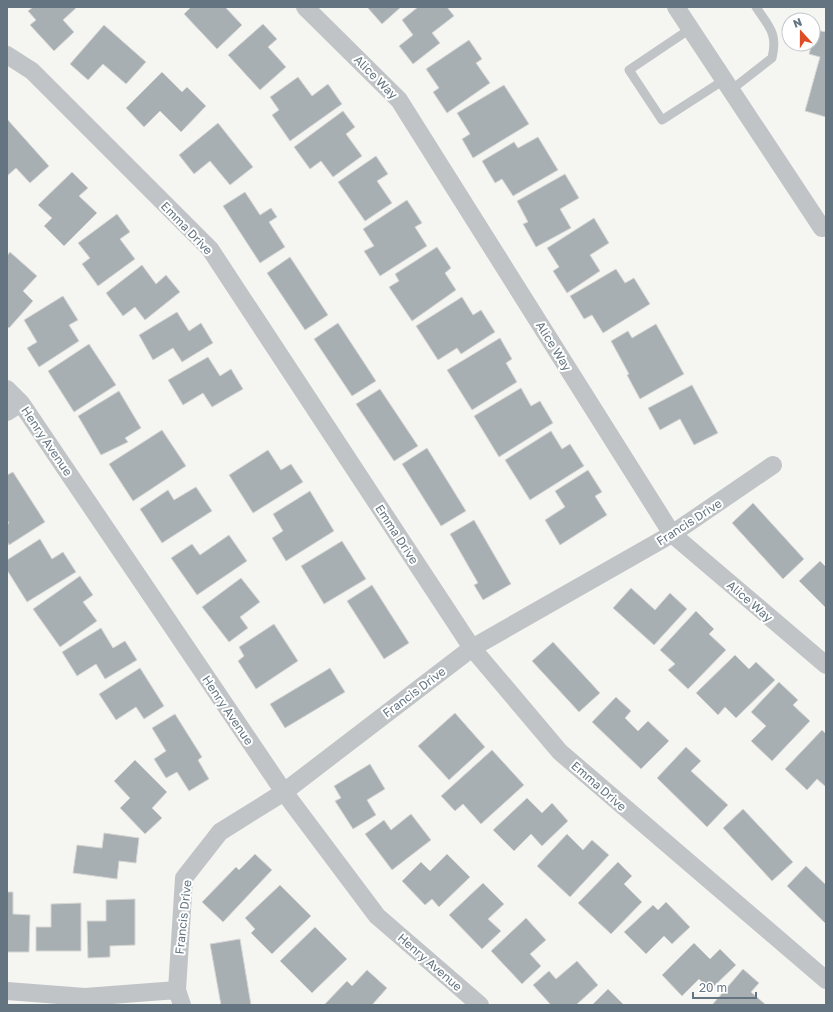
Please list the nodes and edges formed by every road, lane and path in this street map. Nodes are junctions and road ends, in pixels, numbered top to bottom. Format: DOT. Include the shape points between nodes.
graph roads {
  1 [pos="305,7"];
  2 [pos="676,7"];
  3 [pos="756,7"];
  4 [pos="690,29"];
  5 [pos="7,55"];
  6 [pos="728,85"];
  7 [pos="822,228"];
  8 [pos="7,389"];
  9 [pos="14,407"];
  10 [pos="773,465"];
  11 [pos="672,534"];
  12 [pos="472,648"];
  13 [pos="826,665"];
  14 [pos="284,792"];
  15 [pos="826,980"];
  16 [pos="7,992"];
  17 [pos="179,998"];
  18 [pos="480,1005"];
  1 -- 11 [label="street, Alice Way" via="399,100"];
  2 -- 4 [label="street"];
  3 -- 6 [label="lane" via="774,34 775,47 772,58"];
  4 -- 6 [label="street"];
  4 -- 6 [label="lane" via="629,70 662,120"];
  5 -- 12 [label="street, Emma Drive" via="32,71 210,249"];
  6 -- 7 [label="street"];
  8 -- 9 [label="street, Henry Avenue"];
  9 -- 14 [label="street, Henry Avenue"];
  10 -- 11 [label="street, Francis Drive"];
  11 -- 12 [label="street, Francis Drive"];
  11 -- 13 [label="street, Alice Way"];
  12 -- 14 [label="street, Francis Drive"];
  12 -- 15 [label="street, Emma Drive" via="560,752"];
  14 -- 17 [label="street, Francis Drive" via="220,832 184,878"];
  14 -- 18 [label="street, Henry Avenue" via="377,916"];
  16 -- 17 [label="street" via="86,997"];
}
